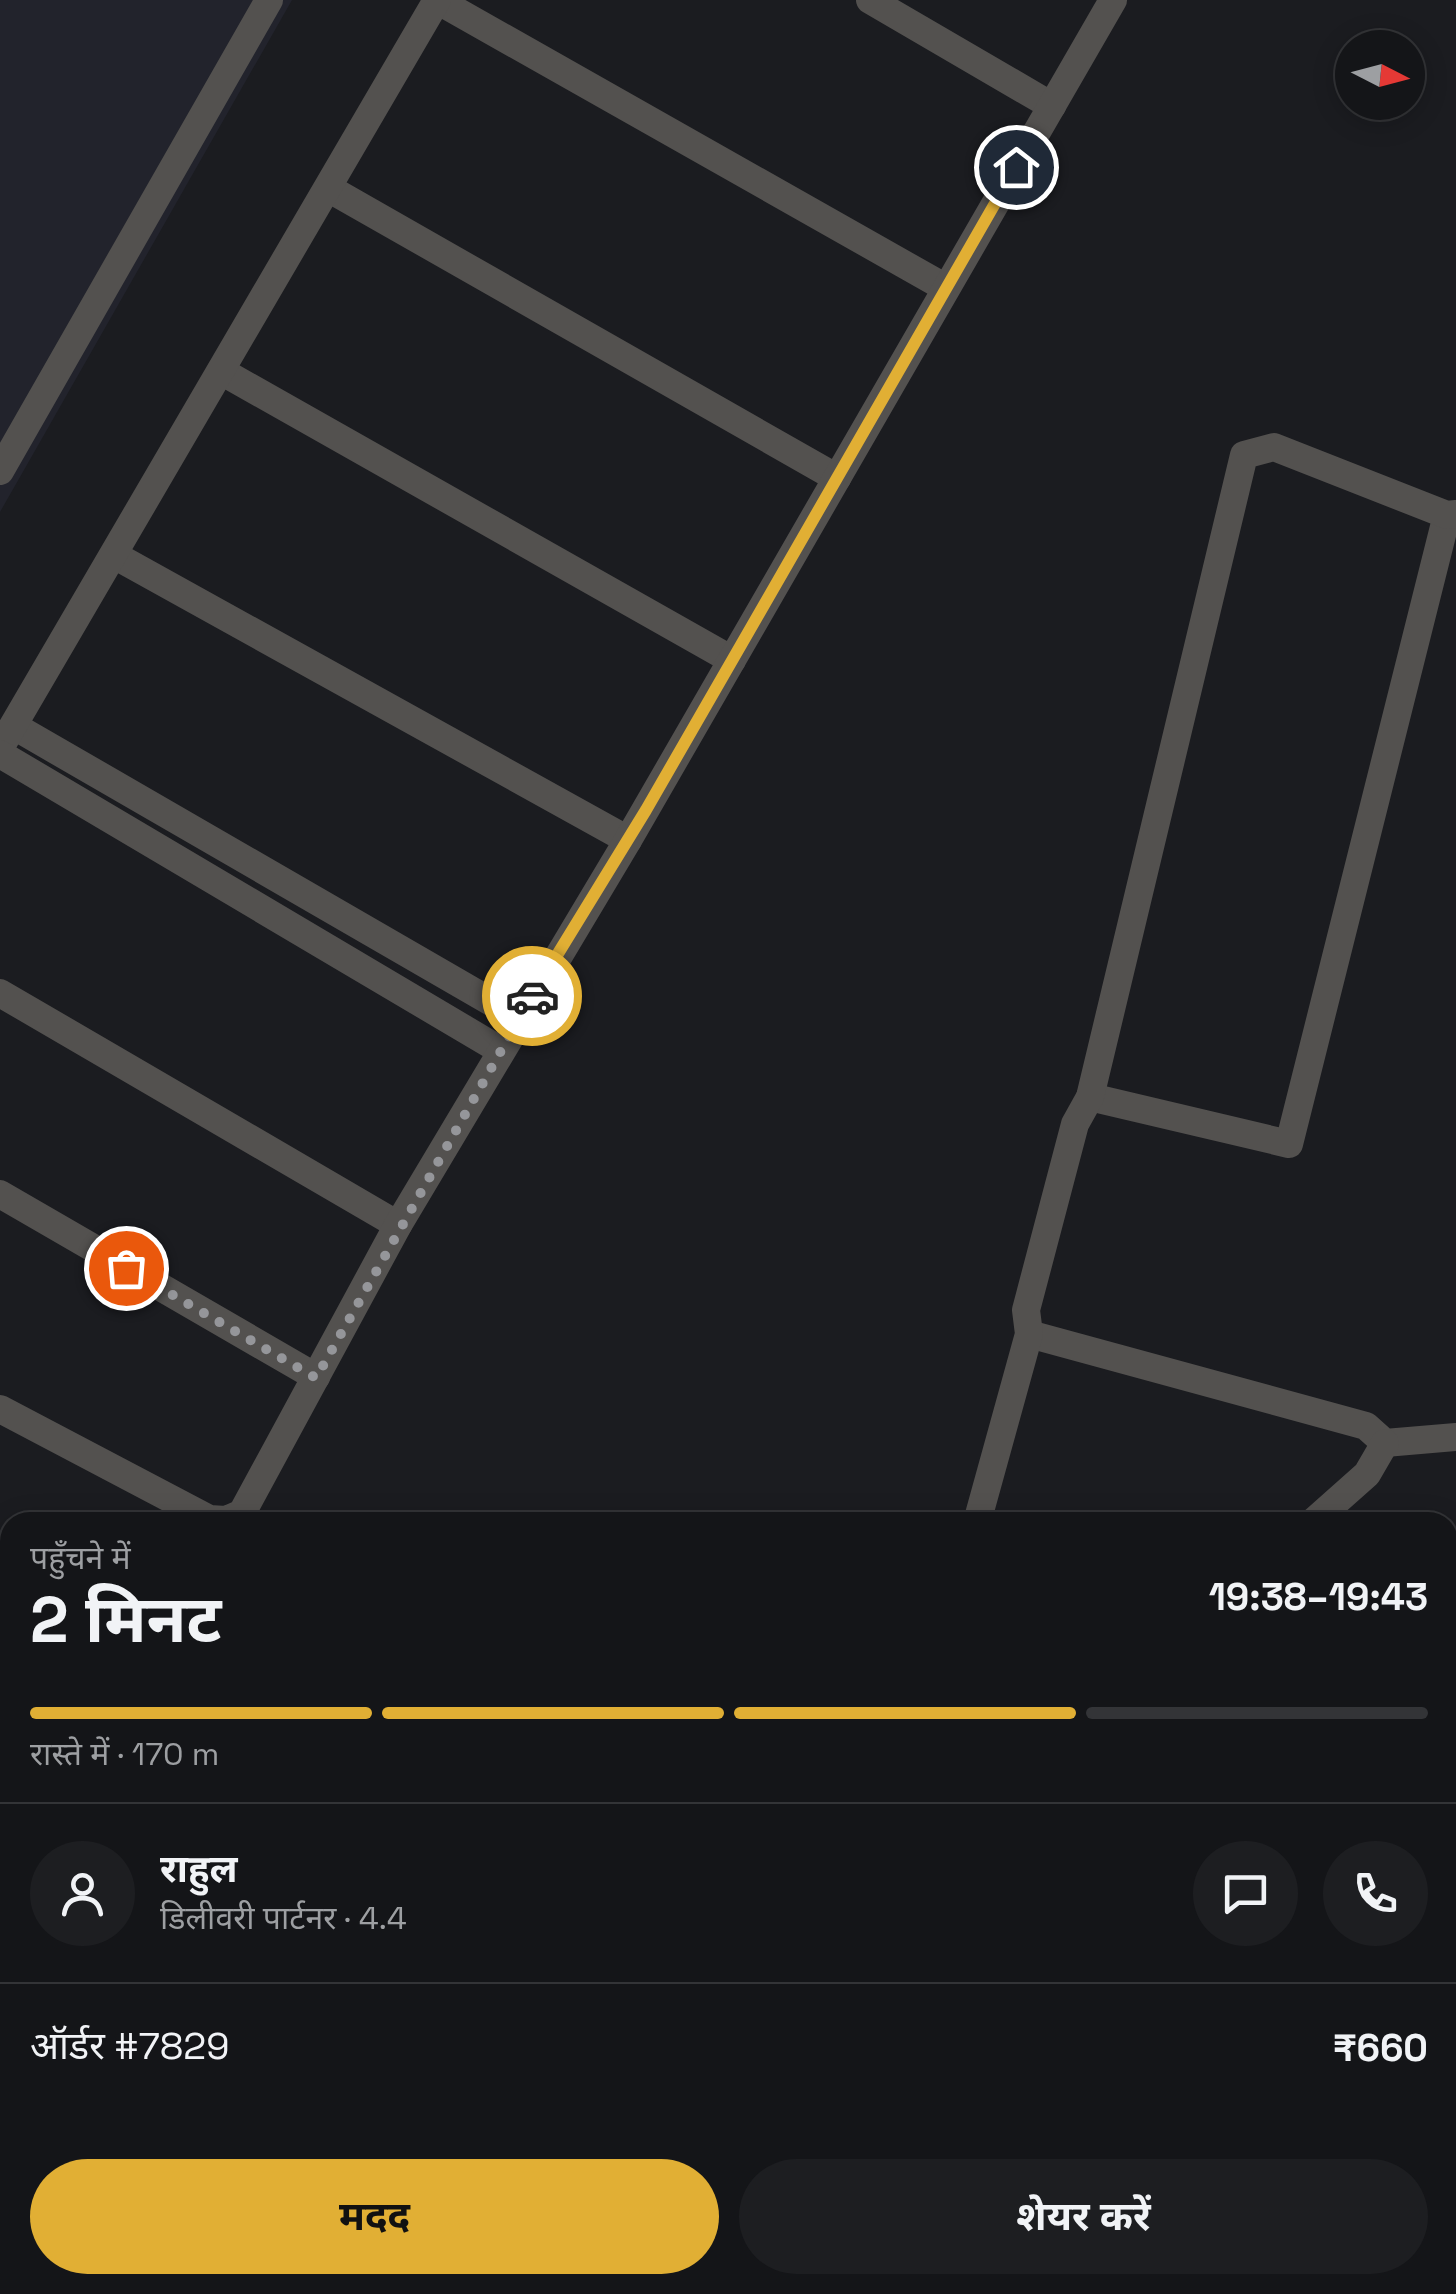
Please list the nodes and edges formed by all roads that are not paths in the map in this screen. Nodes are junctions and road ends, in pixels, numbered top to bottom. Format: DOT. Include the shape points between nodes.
graph roads {
  1 [pos="269,0"];
  2 [pos="437,0"];
  3 [pos="870,0"];
  4 [pos="1113,0"];
  5 [pos="1052,106"];
  6 [pos="328,188"];
  7 [pos="946,288"];
  8 [pos="221,372"];
  9 [pos="0,471"];
  10 [pos="837,478"];
  11 [pos="1452,515"];
  12 [pos="114,556"];
  13 [pos="732,660"];
  14 [pos="5,743"];
  15 [pos="628,840"];
  16 [pos="0,993"];
  17 [pos="519,1018"];
  18 [pos="500,1050"];
  19 [pos="1090,1097"];
  20 [pos="0,1194"];
  21 [pos="398,1225"];
  22 [pos="1030,1334"];
  23 [pos="316,1378"];
  24 [pos="0,1410"];
  25 [pos="1456,1437"];
  26 [pos="1385,1443"];
  27 [pos="197,1512"];
  28 [pos="243,1512"];
  29 [pos="980,1512"];
  30 [pos="1324,1512"];
  1 -- 9 [label="street"];
  2 -- 6 [label="street"];
  2 -- 7 [label="street"];
  3 -- 5 [label="street"];
  4 -- 5 [label="street"];
  5 -- 7 [label="street"];
  6 -- 8 [label="street"];
  6 -- 10 [label="street"];
  7 -- 10 [label="street"];
  8 -- 12 [label="street"];
  8 -- 13 [label="street"];
  10 -- 13 [label="street"];
  11 -- 19 [label="street" via="1289,1144"];
  11 -- 19 [label="street" via="1274,447 1244,455"];
  12 -- 14 [label="street"];
  12 -- 15 [label="street"];
  13 -- 15 [label="street"];
  14 -- 17 [label="street"];
  14 -- 18 [label="street"];
  15 -- 17 [label="street"];
  16 -- 21 [label="street"];
  17 -- 18 [label="street"];
  18 -- 21 [label="street"];
  19 -- 22 [label="street" via="1075,1124 1026,1310"];
  20 -- 23 [label="street"];
  21 -- 23 [label="street"];
  22 -- 26 [label="street" via="1366,1426"];
  22 -- 29 [label="street"];
  23 -- 28 [label="street"];
  24 -- 27 [label="street"];
  25 -- 26 [label="street"];
  26 -- 30 [label="street" via="1367,1474"];
}
